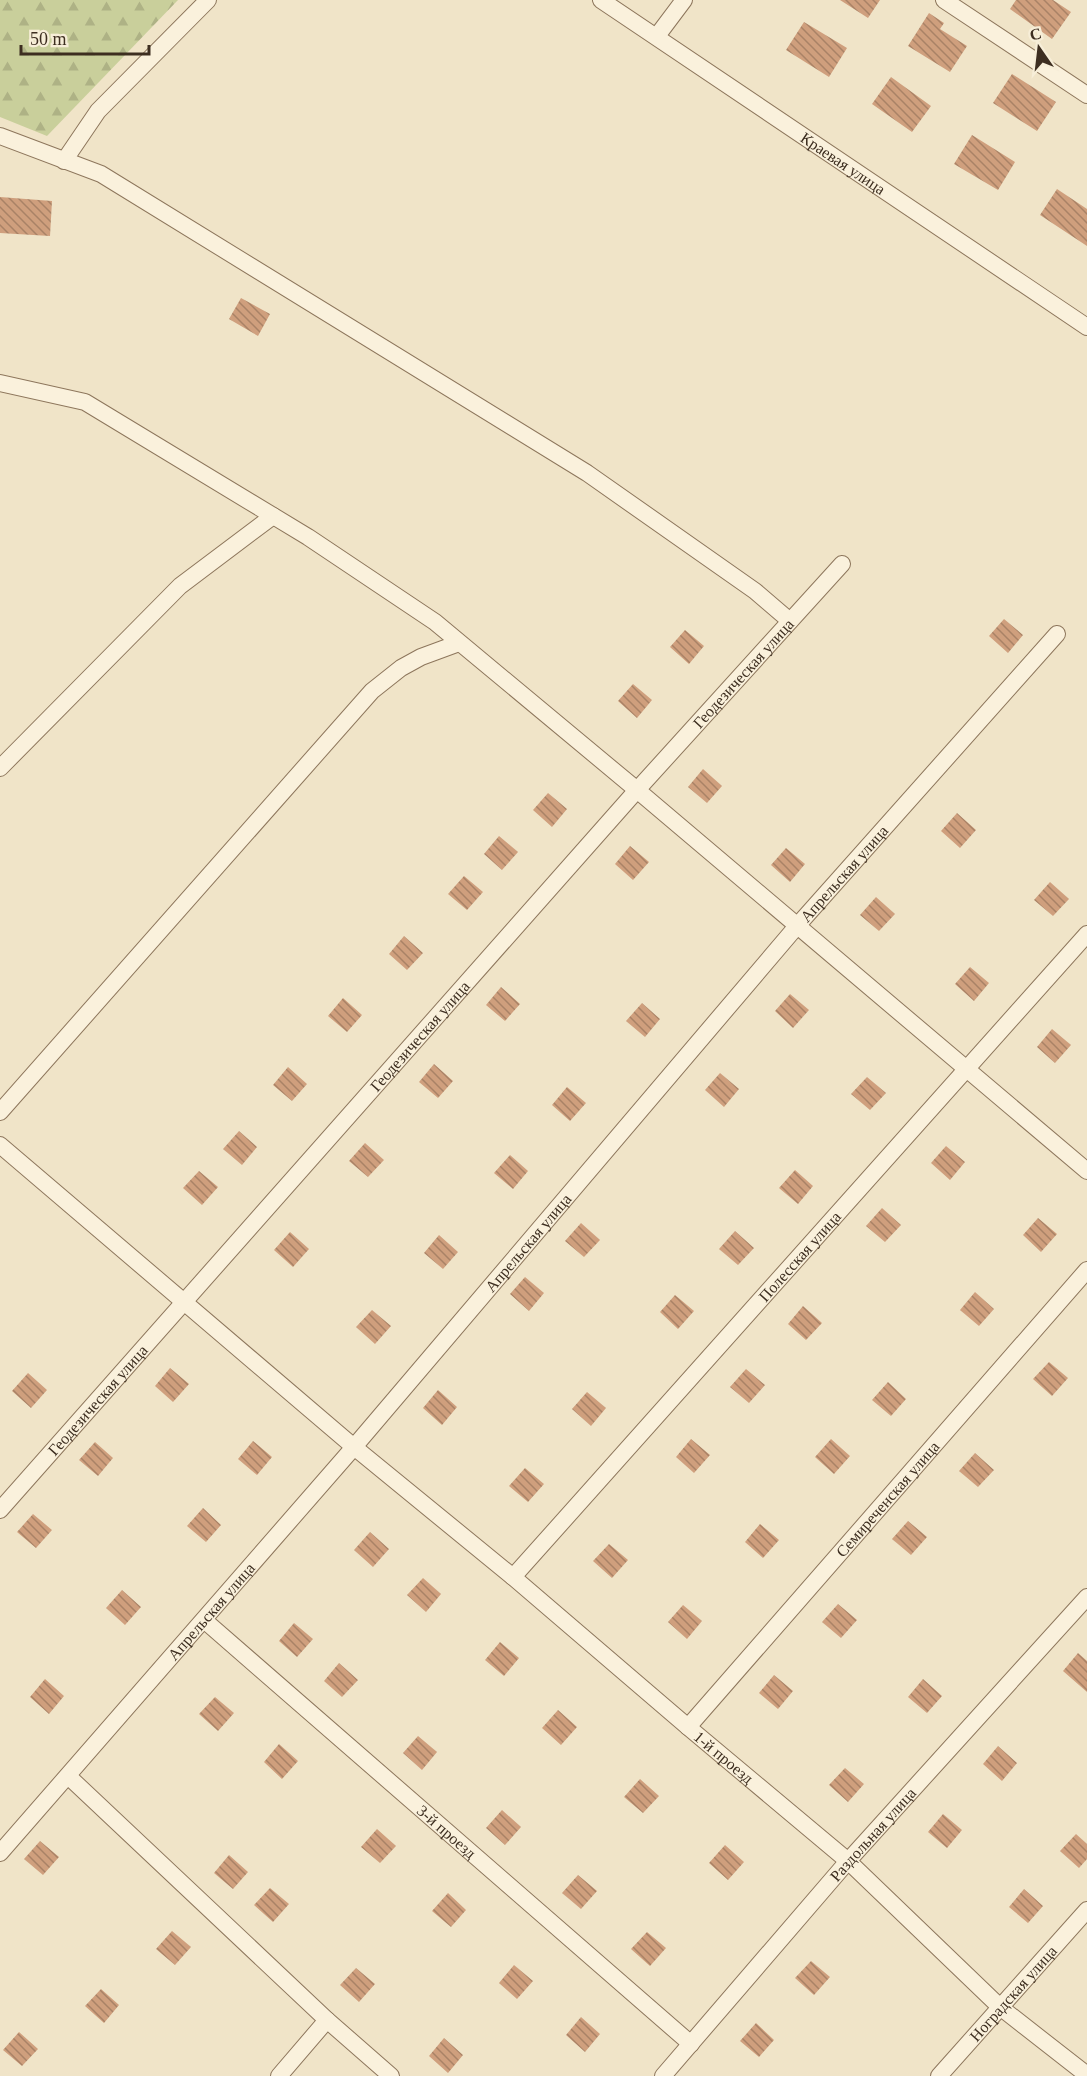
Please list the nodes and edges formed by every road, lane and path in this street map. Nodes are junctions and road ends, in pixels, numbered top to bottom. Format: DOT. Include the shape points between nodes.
graph roads {
  1 [pos="208,0"];
  2 [pos="601,0"];
  3 [pos="684,0"];
  4 [pos="944,0"];
  5 [pos="657,36"];
  6 [pos="1087,95"];
  7 [pos="0,136"];
  8 [pos="63,160"];
  9 [pos="1087,327"];
  10 [pos="0,383"];
  11 [pos="273,516"];
  12 [pos="842,564"];
  13 [pos="790,621"];
  14 [pos="1057,634"];
  15 [pos="459,643"];
  16 [pos="0,768"];
  17 [pos="637,790"];
  18 [pos="797,926"];
  19 [pos="1087,934"];
  20 [pos="967,1069"];
  21 [pos="0,1112"];
  22 [pos="0,1145"];
  23 [pos="1087,1171"];
  24 [pos="1087,1270"];
  25 [pos="184,1303"];
  26 [pos="354,1447"];
  27 [pos="0,1510"];
  28 [pos="513,1577"];
  29 [pos="1087,1597"];
  30 [pos="204,1620"];
  31 [pos="688,1727"];
  32 [pos="68,1776"];
  33 [pos="0,1853"];
  34 [pos="848,1861"];
  35 [pos="1087,1910"];
  36 [pos="1000,2007"];
  37 [pos="327,2020"];
  38 [pos="691,2044"];
  39 [pos="1087,2075"];
  40 [pos="279,2076"];
  41 [pos="391,2076"];
  42 [pos="663,2076"];
  43 [pos="939,2076"];
  1 -- 8 [label="street" via="98,111"];
  2 -- 5 [label="street, Краевая улица"];
  3 -- 5 [label="street"];
  4 -- 6 [label="street"];
  5 -- 9 [label="street, Краевая улица"];
  7 -- 8 [label="street"];
  8 -- 13 [label="street" via="101,174 587,473 755,591"];
  10 -- 11 [label="street" via="85,402"];
  11 -- 15 [label="street" via="387,589"];
  11 -- 16 [label="street" via="180,586"];
  12 -- 13 [label="street, Геодезическая улица"];
  13 -- 17 [label="street, Геодезическая улица"];
  14 -- 18 [label="street, Апрельская улица"];
  15 -- 17 [label="street"];
  15 -- 21 [label="street" via="401,668 372,691"];
  17 -- 18 [label="street"];
  17 -- 25 [label="street, Геодезическая улица"];
  18 -- 20 [label="street"];
  18 -- 26 [label="street, Апрельская улица"];
  19 -- 20 [label="street, Полесская улица"];
  20 -- 23 [label="street"];
  20 -- 28 [label="street, Полесская улица"];
  22 -- 25 [label="street, 1-й проезд"];
  24 -- 31 [label="street, Семиреченская улица"];
  25 -- 26 [label="street, 1-й проезд"];
  25 -- 27 [label="street, Геодезическая улица"];
  26 -- 28 [label="street, 1-й проезд"];
  26 -- 30 [label="street, Апрельская улица"];
  28 -- 31 [label="street, 1-й проезд"];
  29 -- 34 [label="street, Раздольная улица"];
  30 -- 32 [label="street, Апрельская улица"];
  30 -- 38 [label="street, 3-й проезд"];
  31 -- 34 [label="street, 1-й проезд"];
  32 -- 33 [label="street, Апрельская улица"];
  32 -- 37 [label="street"];
  34 -- 36 [label="street, 1-й проезд"];
  34 -- 38 [label="street, Раздольная улица"];
  35 -- 36 [label="street, Ноградская улица"];
  36 -- 39 [label="street, 1-й проезд"];
  36 -- 43 [label="street, Ноградская улица"];
  37 -- 40 [label="street"];
  37 -- 41 [label="street"];
  38 -- 42 [label="street, Раздольная улица"];
}
